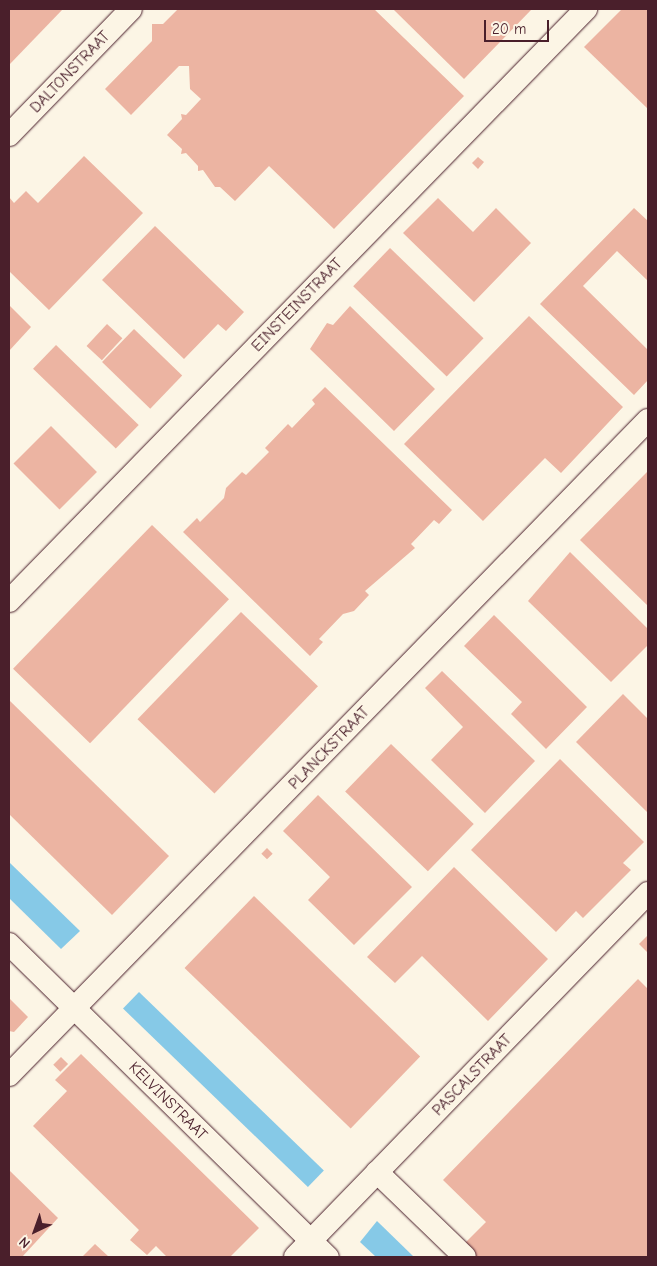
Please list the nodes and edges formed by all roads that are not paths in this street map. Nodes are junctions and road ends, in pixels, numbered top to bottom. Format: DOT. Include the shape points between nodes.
graph roads {
  1 [pos="131,9"];
  2 [pos="586,9"];
  3 [pos="9,135"];
  4 [pos="648,420"];
  5 [pos="9,601"];
  6 [pos="648,894"];
  7 [pos="9,944"];
  8 [pos="74,1008"];
  9 [pos="9,1076"];
  10 [pos="377,1172"];
  11 [pos="311,1241"];
  12 [pos="295,1257"];
  13 [pos="328,1257"];
  14 [pos="465,1257"];
  1 -- 3 [label="street, DALTONSTRAAT"];
  2 -- 5 [label="street, EINSTEINSTRAAT"];
  4 -- 8 [label="street, PLANCKSTRAAT"];
  6 -- 10 [label="street, PASCALSTRAAT"];
  7 -- 8 [label="street, KELVINSTRAAT"];
  8 -- 9 [label="street, PLANCKSTRAAT"];
  8 -- 11 [label="street, KELVINSTRAAT"];
  10 -- 11 [label="street, PASCALSTRAAT"];
  10 -- 14 [label="street"];
  11 -- 12 [label="street, PASCALSTRAAT"];
  11 -- 13 [label="street, KELVINSTRAAT"];
}
